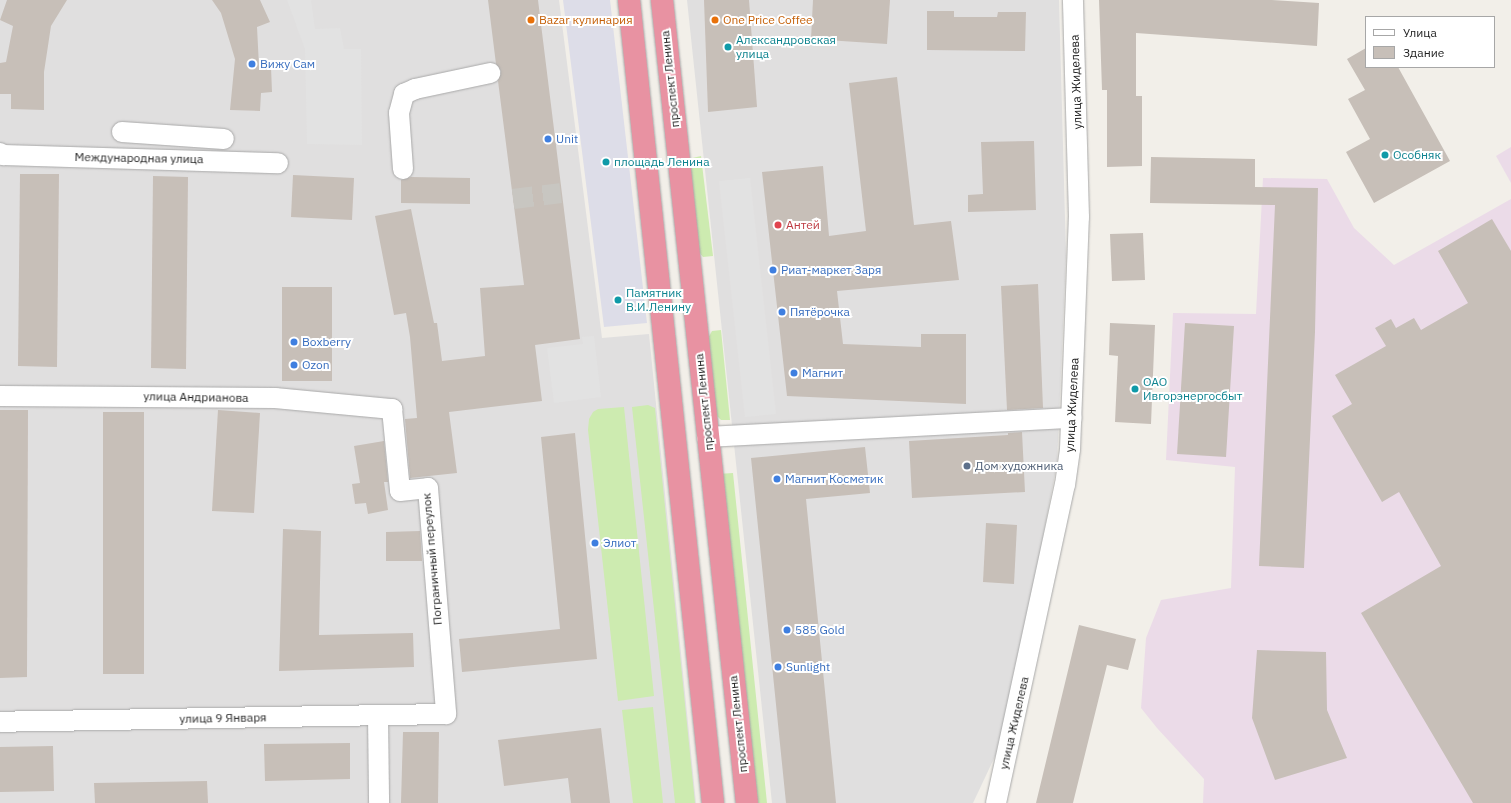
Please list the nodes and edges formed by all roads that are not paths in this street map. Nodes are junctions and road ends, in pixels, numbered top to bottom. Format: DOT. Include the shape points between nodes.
graph roads {
  1 [pos="629,0"];
  2 [pos="662,0"];
  3 [pos="1073,0"];
  4 [pos="490,73"];
  5 [pos="122,132"];
  6 [pos="171,136"];
  7 [pos="0,153"];
  8 [pos="170,158"];
  9 [pos="223,160"];
  10 [pos="278,163"];
  11 [pos="402,169"];
  12 [pos="0,396"];
  13 [pos="392,409"];
  14 [pos="1072,418"];
  15 [pos="707,437"];
  16 [pos="446,714"];
  17 [pos="378,715"];
  18 [pos="0,722"];
  19 [pos="379,803"];
  20 [pos="713,803"];
  21 [pos="747,803"];
  22 [pos="996,803"];
  1 -- 20 [label="highway"];
  2 -- 15 [label="highway, проспект Ленина"];
  3 -- 14 [label="street, улица Жиделева" via="1079,217"];
  4 -- 11 [label="street" via="415,89 404,94 399,113"];
  5 -- 6 [label="street"];
  6 -- 8 [label="street"];
  6 -- 9 [label="street" via="224,132"];
  7 -- 8 [label="street, Международная улица"];
  8 -- 9 [label="street, Международная улица"];
  9 -- 10 [label="street, Международная улица"];
  12 -- 13 [label="street, улица Андрианова" via="275,398"];
  13 -- 16 [label="street, Пограничный переулок" via="400,491 428,488"];
  14 -- 15 [label="street"];
  14 -- 22 [label="street, улица Жиделева" via="1065,485"];
  15 -- 21 [label="highway, проспект Ленина"];
  16 -- 17 [label="street, улица 9 Января"];
  17 -- 18 [label="street, улица 9 Января"];
  17 -- 19 [label="street"];
}
